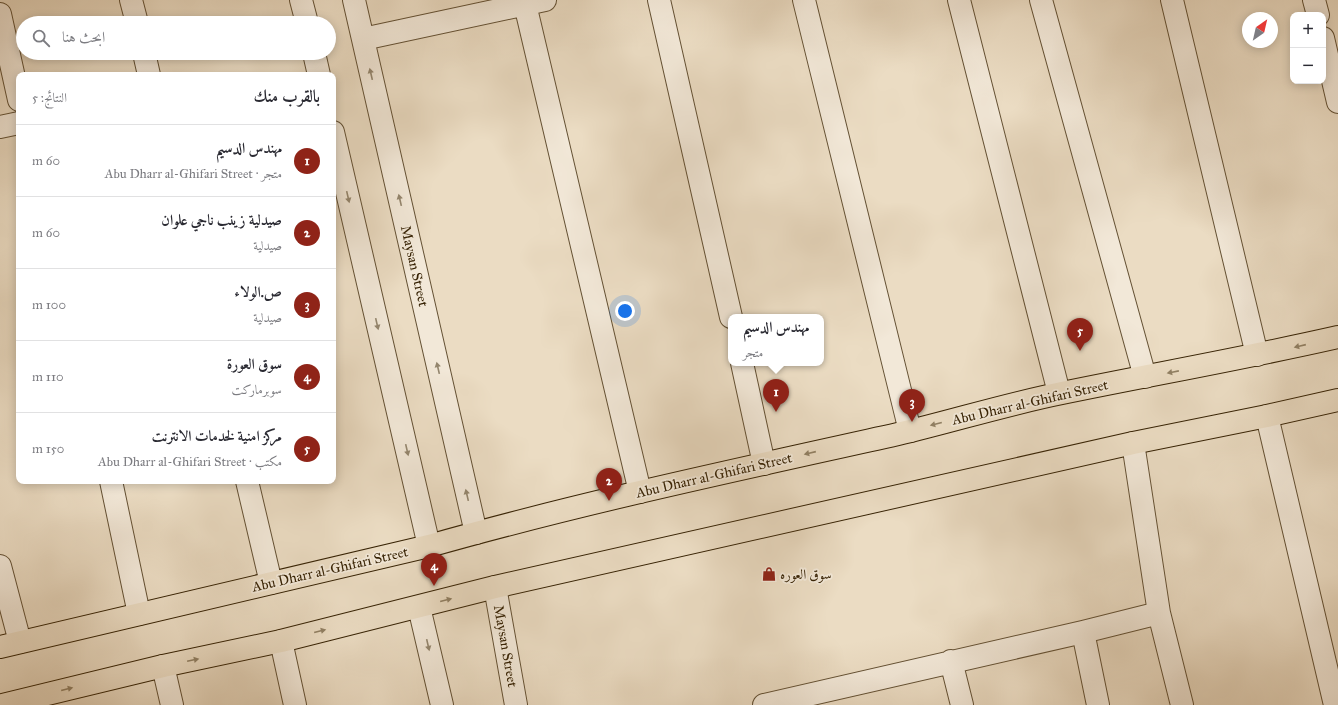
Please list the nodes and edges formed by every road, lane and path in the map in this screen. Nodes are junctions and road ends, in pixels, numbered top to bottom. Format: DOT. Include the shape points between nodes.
graph roads {
  1 [pos="131,0"];
  2 [pos="302,0"];
  3 [pos="354,0"];
  4 [pos="659,0"];
  5 [pos="804,0"];
  6 [pos="959,0"];
  7 [pos="1041,0"];
  8 [pos="1172,0"];
  9 [pos="1314,0"];
  10 [pos="531,2"];
  11 [pos="1317,12"];
  12 [pos="0,14"];
  13 [pos="134,16"];
  14 [pos="305,16"];
  15 [pos="363,39"];
  16 [pos="1325,48"];
  17 [pos="146,60"];
  18 [pos="316,60"];
  19 [pos="148,72"];
  20 [pos="319,72"];
  21 [pos="16,86"];
  22 [pos="1338,102"];
  23 [pos="16,124"];
  24 [pos="0,127"];
  25 [pos="336,145"];
  26 [pos="730,314"];
  27 [pos="1338,337"];
  28 [pos="1257,355"];
  29 [pos="743,366"];
  30 [pos="1145,377"];
  31 [pos="1059,394"];
  32 [pos="1338,400"];
  33 [pos="1267,416"];
  34 [pos="910,431"];
  35 [pos="1133,443"];
  36 [pos="764,464"];
  37 [pos="112,484"];
  38 [pos="248,484"];
  39 [pos="640,492"];
  40 [pos="476,533"];
  41 [pos="429,546"];
  42 [pos="0,566"];
  43 [pos="272,583"];
  44 [pos="495,587"];
  45 [pos="419,606"];
  46 [pos="1160,613"];
  47 [pos="139,614"];
  48 [pos="1083,632"];
  49 [pos="281,641"];
  50 [pos="10,644"];
  51 [pos="951,661"];
  52 [pos="163,666"];
  53 [pos="823,698"];
  54 [pos="33,701"];
  55 [pos="2,705"];
  56 [pos="172,705"];
  57 [pos="295,705"];
  58 [pos="442,705"];
  59 [pos="516,705"];
  60 [pos="764,705"];
  61 [pos="962,705"];
  62 [pos="1098,705"];
  63 [pos="1182,705"];
  64 [pos="1335,705"];
  1 -- 13 [label="street"];
  2 -- 14 [label="street"];
  3 -- 15 [label="street, Maysan Street"];
  4 -- 26 [label="street"];
  5 -- 34 [label="street"];
  6 -- 31 [label="street"];
  7 -- 30 [label="street"];
  8 -- 28 [label="street"];
  9 -- 11 [label="street"];
  10 -- 15 [label="street"];
  10 -- 39 [label="street"];
  12 -- 21 [label="street"];
  40 -- 15 [label="street, Maysan Street, one-way"];
  16 -- 22 [label="street"];
  17 -- 19 [label="street"];
  18 -- 20 [label="street"];
  23 -- 24 [label="street"];
  25 -- 41 [label="street, one-way"];
  27 -- 28 [label="main road, Abu Dharr al-Ghifari Street, one-way"];
  28 -- 30 [label="main road, Abu Dharr al-Ghifari Street, one-way"];
  29 -- 36 [label="street"];
  30 -- 31 [label="main road, Abu Dharr al-Ghifari Street"];
  31 -- 34 [label="main road, Abu Dharr al-Ghifari Street, one-way"];
  32 -- 33 [label="main road"];
  33 -- 35 [label="main road"];
  33 -- 64 [label="street"];
  34 -- 36 [label="main road, Abu Dharr al-Ghifari Street, one-way"];
  35 -- 44 [label="main road"];
  35 -- 46 [label="street"];
  36 -- 39 [label="main road, Abu Dharr al-Ghifari Street"];
  37 -- 47 [label="street"];
  38 -- 43 [label="street"];
  39 -- 40 [label="main road, Abu Dharr al-Ghifari Street"];
  40 -- 41 [label="main road, Abu Dharr al-Ghifari Street"];
  41 -- 43 [label="main road, Abu Dharr al-Ghifari Street"];
  42 -- 50 [label="street"];
  43 -- 47 [label="main road, Abu Dharr al-Ghifari Street"];
  45 -- 44 [label="main road, one-way"];
  44 -- 59 [label="street, Maysan Street"];
  49 -- 45 [label="main road, one-way"];
  45 -- 58 [label="street, one-way"];
  46 -- 48 [label="street"];
  46 -- 63 [label="street"];
  47 -- 50 [label="main road, Abu Dharr al-Ghifari Street"];
  48 -- 51 [label="street"];
  48 -- 62 [label="street"];
  52 -- 49 [label="main road, one-way"];
  49 -- 57 [label="street"];
  51 -- 53 [label="street"];
  51 -- 61 [label="street"];
  54 -- 52 [label="main road, one-way"];
  52 -- 56 [label="street"];
  53 -- 60 [label="street"];
  54 -- 55 [label="main road"];
}
